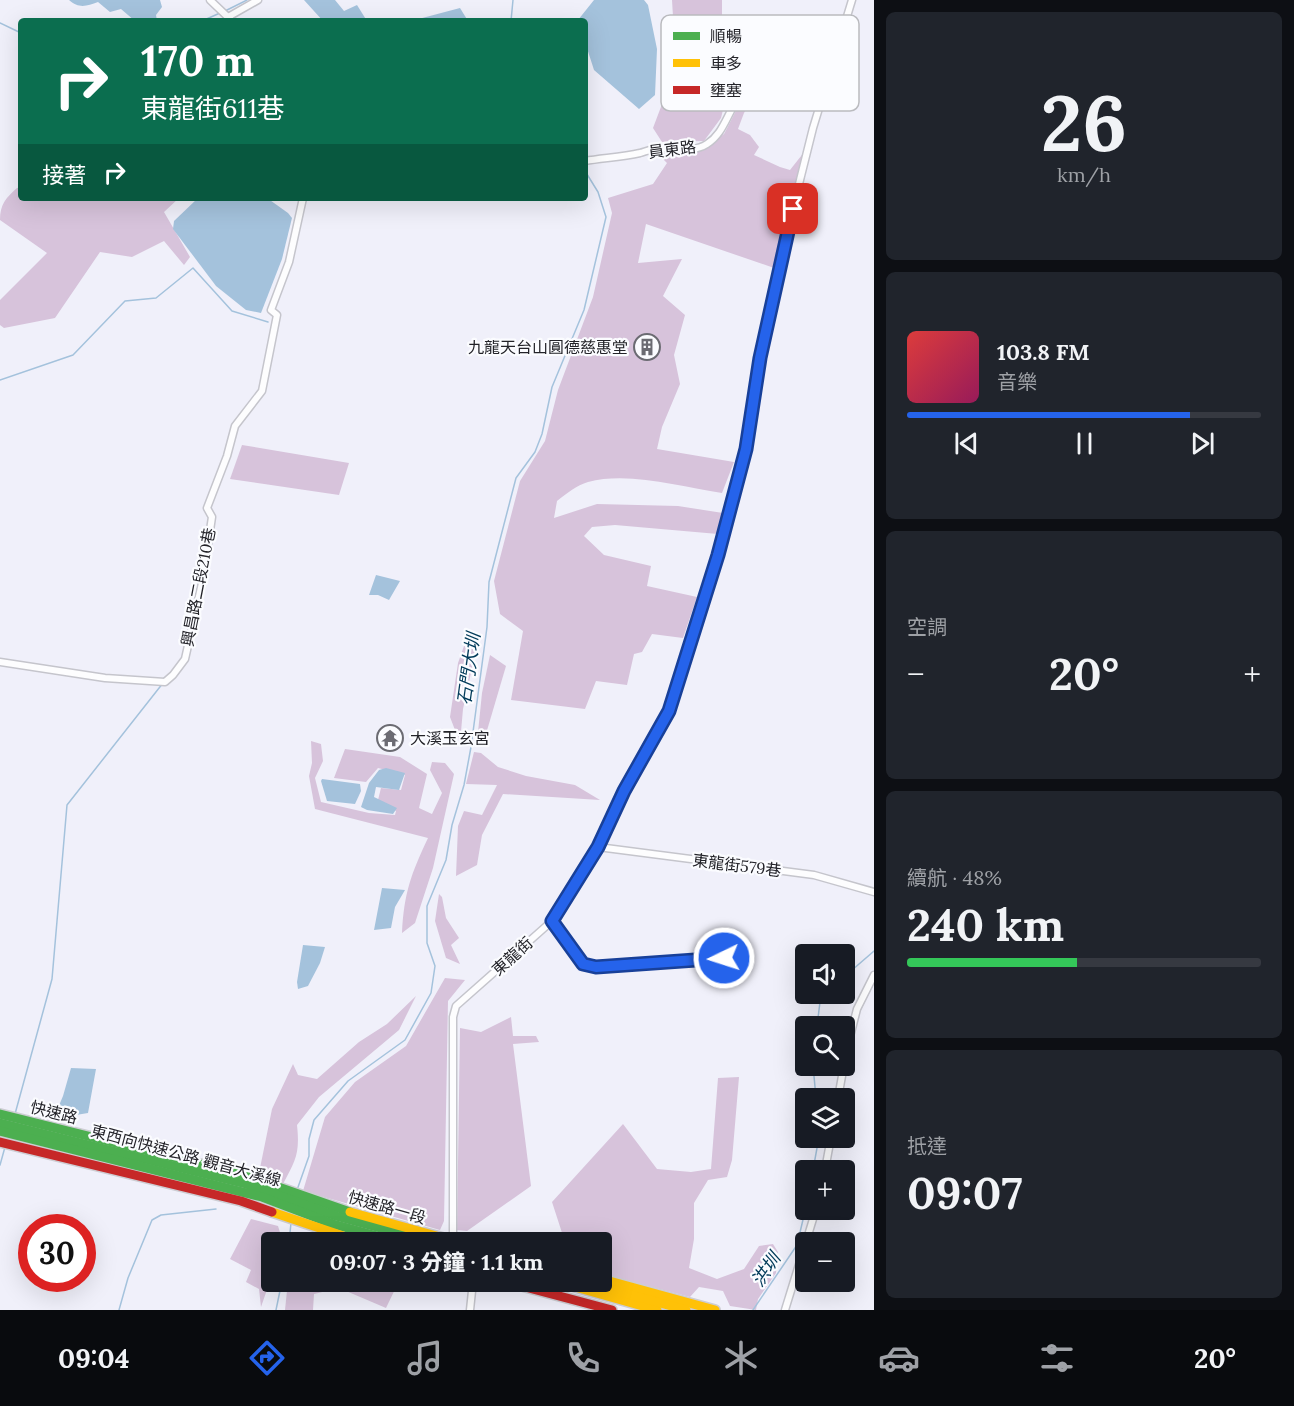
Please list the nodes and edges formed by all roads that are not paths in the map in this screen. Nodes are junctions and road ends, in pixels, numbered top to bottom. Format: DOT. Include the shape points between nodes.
graph roads {
  1 [pos="210,0"];
  2 [pos="258,0"];
  3 [pos="852,0"];
  4 [pos="848,15"];
  5 [pos="229,18"];
  6 [pos="231,18"];
  7 [pos="731,111"];
  8 [pos="819,111"];
  9 [pos="588,161"];
  10 [pos="302,201"];
  11 [pos="0,662"];
  12 [pos="598,847"];
  13 [pos="874,892"];
  14 [pos="552,921"];
  15 [pos="745,956"];
  16 [pos="874,975"];
  17 [pos="855,1021"];
  18 [pos="0,1114"];
  19 [pos="0,1124"];
  20 [pos="0,1131"];
  21 [pos="0,1142"];
  22 [pos="309,1198"];
  23 [pos="332,1232"];
  24 [pos="362,1232"];
  25 [pos="395,1232"];
  26 [pos="419,1232"];
  27 [pos="455,1232"];
  28 [pos="795,1278"];
  29 [pos="612,1282"];
  30 [pos="612,1290"];
  31 [pos="471,1292"];
  32 [pos="544,1292"];
  33 [pos="593,1292"];
  34 [pos="470,1310"];
  35 [pos="612,1310"];
  36 [pos="657,1310"];
  37 [pos="686,1310"];
  38 [pos="715,1310"];
  39 [pos="785,1310"];
  1 -- 5 [label="street"];
  2 -- 6 [label="street"];
  3 -- 4 [label="street, 東龍街"];
  7 -- 9 [label="street, 員東路" via="718,134 706,144"];
  8 -- 12 [label="street, 東龍街" via="785,240 746,449 718,555 669,711"];
  10 -- 11 [label="street, 興昌路二段210巷" via="289,262 271,310 277,315 262,391 235,426 207,508 212,517 185,659 163,682 105,678"];
  12 -- 13 [label="street, 東龍街579巷" via="814,875"];
  12 -- 14 [label="street, 東龍街"];
  14 -- 15 [label="street" via="583,964 596,967"];
  14 -- 27 [label="street, 東龍街" via="456,1006"];
  16 -- 17 [label="street"];
  18 -- 22 [label="main road, 快速路" via="244,1175"];
  19 -- 25 [label="main road, 東西向快速公路 觀音大溪線" via="246,1184"];
  20 -- 24 [label="main road, 東西向快速公路 觀音大溪線" via="244,1192"];
  21 -- 23 [label="main road" via="241,1201"];
  22 -- 26 [label="main road, 快速路一段"];
  28 -- 39 [label="street"];
  29 -- 38 [label="main road"];
  30 -- 37 [label="main road"];
  31 -- 34 [label="street"];
  32 -- 35 [label="main road"];
  33 -- 36 [label="main road"];
}
